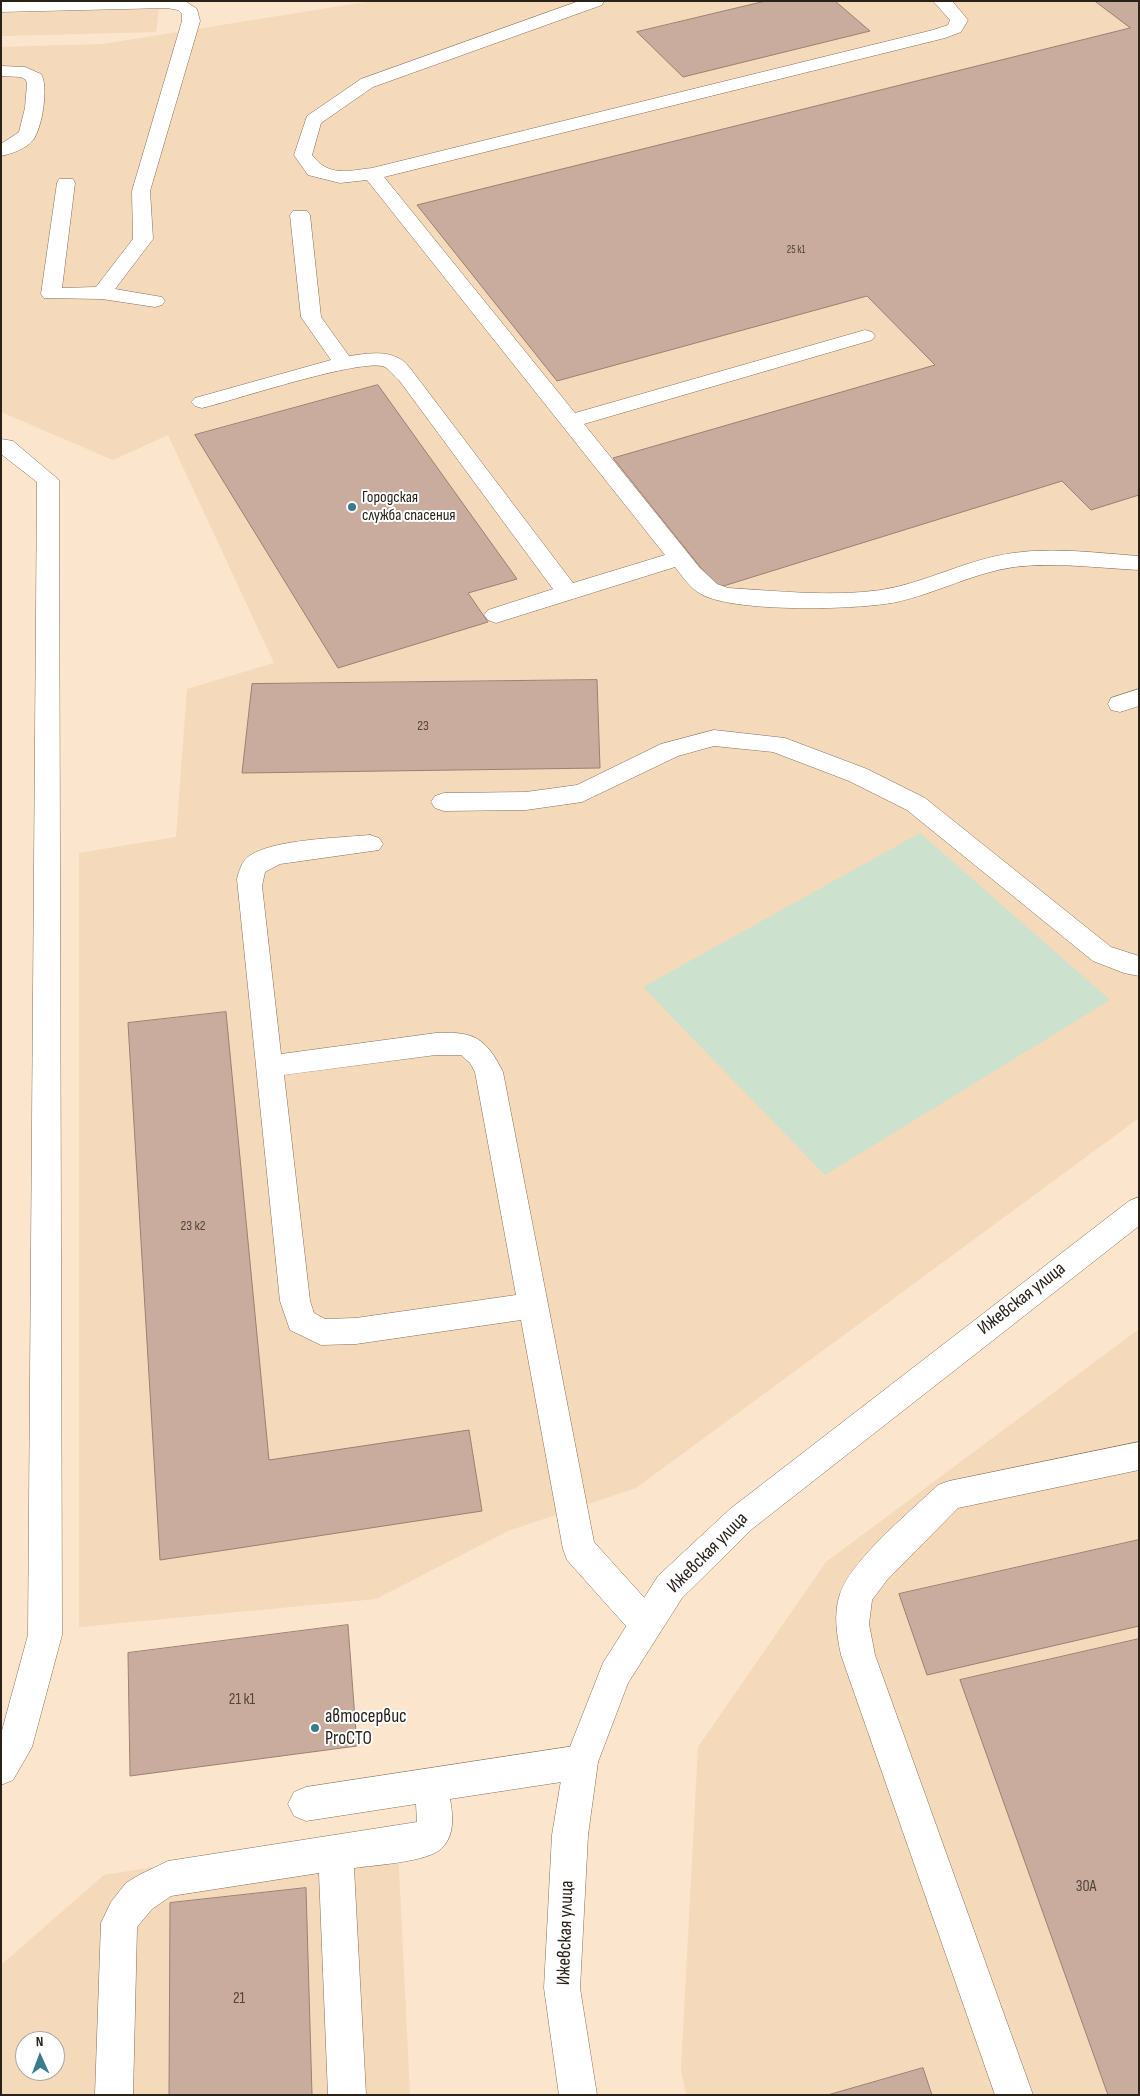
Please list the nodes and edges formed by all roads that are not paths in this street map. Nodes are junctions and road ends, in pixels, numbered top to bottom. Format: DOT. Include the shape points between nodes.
graph roads {
  1 [pos="596,1"];
  2 [pos="941,1"];
  3 [pos="5,5"];
  4 [pos="1,71"];
  5 [pos="1,151"];
  6 [pos="372,174"];
  7 [pos="66,183"];
  8 [pos="300,215"];
  9 [pos="102,293"];
  10 [pos="155,301"];
  11 [pos="865,336"];
  12 [pos="344,363"];
  13 [pos="202,402"];
  14 [pos="570,421"];
  15 [pos="1,446"];
  16 [pos="680,558"];
  17 [pos="1139,563"];
  18 [pos="568,593"];
  19 [pos="496,615"];
  20 [pos="444,802"];
  21 [pos="370,844"];
  22 [pos="1139,966"];
  23 [pos="269,1066"];
  24 [pos="1138,1211"];
  25 [pos="533,1305"];
  26 [pos="1139,1456"];
  27 [pos="646,1624"];
  28 [pos="581,1762"];
  29 [pos="1,1768"];
  30 [pos="430,1785"];
  31 [pos="306,1804"];
  32 [pos="336,1854"];
  33 [pos="114,2095"];
  34 [pos="346,2095"];
  35 [pos="578,2095"];
  36 [pos="1014,2095"];
  1 -- 6 [label="street" via="367,83 313,120 302,156 315,172 340,177"];
  2 -- 6 [label="street" via="959,20 955,28 939,34"];
  3 -- 9 [label="street" via="167,3 184,6 191,13 141,191 144,239"];
  4 -- 5 [label="street" via="25,72 35,78 36,87 26,137"];
  6 -- 14 [label="street"];
  7 -- 9 [label="street" via="51,294"];
  8 -- 12 [label="street" via="311,317"];
  9 -- 10 [label="street"];
  11 -- 14 [label="street"];
  12 -- 13 [label="street"];
  12 -- 18 [label="street" via="372,359 391,362 406,376"];
  14 -- 16 [label="street"];
  15 -- 29 [label="street" via="48,480 48,530 45,1635 15,1747"];
  16 -- 17 [label="street" via="709,589 726,595 825,600 884,597 968,570 1014,560"];
  16 -- 18 [label="street"];
  18 -- 19 [label="street"];
  20 -- 22 [label="street" via="526,801 582,793 670,750 714,738 776,744 858,775 916,804 1102,954"];
  21 -- 23 [label="street" via="285,855 258,862 251,872 249,886"];
  23 -- 25 [label="street" via="461,1043 481,1053 489,1072"];
  23 -- 25 [label="street" via="295,1301 301,1321 321,1332 356,1331"];
  24 -- 27 [label="street, Ижевская улица" via="740,1518 670,1587"];
  25 -- 27 [label="street" via="579,1549"];
  26 -- 36 [label="street" via="949,1495 874,1569 856,1595 852,1624 858,1655"];
  27 -- 28 [label="street, Ижевская улица" via="616,1674"];
  28 -- 30 [label="street"];
  28 -- 35 [label="street, Ижевская улица" via="570,1836 562,1988"];
  30 -- 31 [label="street"];
  30 -- 32 [label="street" via="436,1827 430,1837"];
  32 -- 33 [label="street" via="168,1879 146,1889 130,1904 119,1923"];
  32 -- 34 [label="street"];
}
